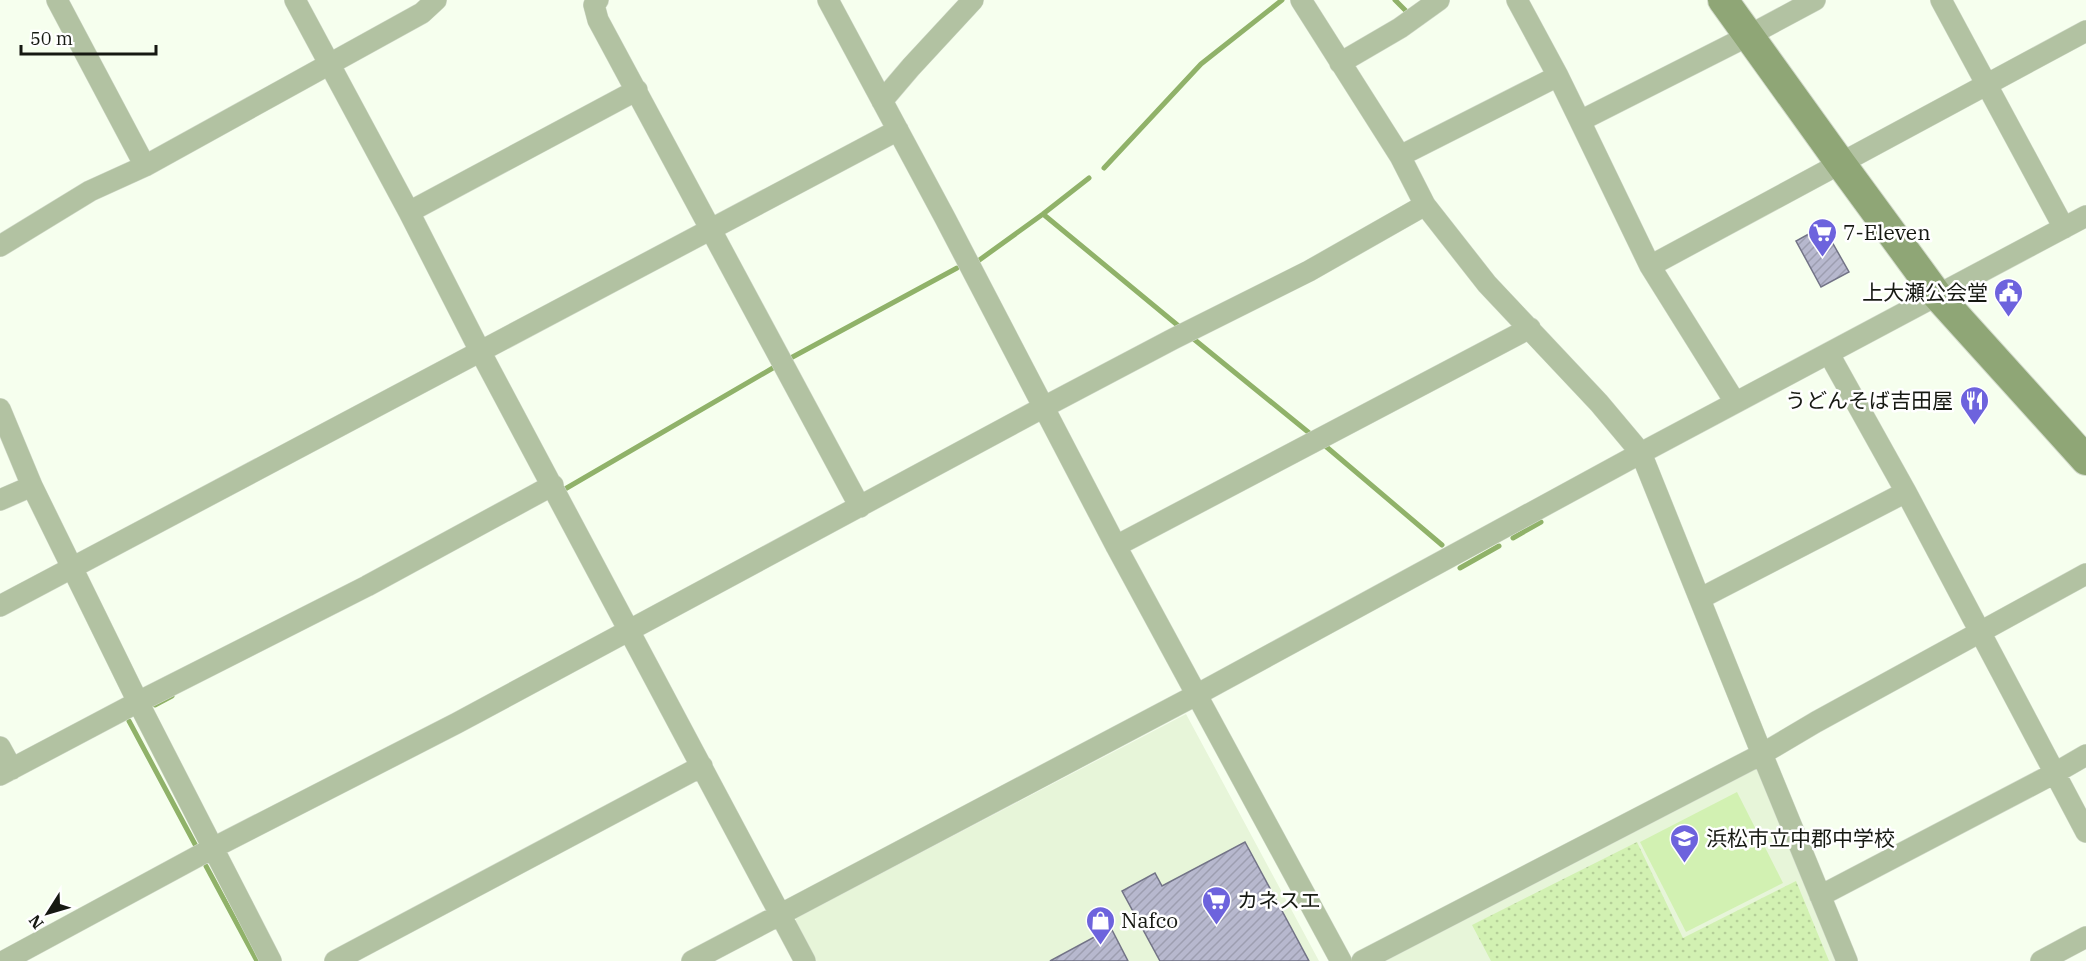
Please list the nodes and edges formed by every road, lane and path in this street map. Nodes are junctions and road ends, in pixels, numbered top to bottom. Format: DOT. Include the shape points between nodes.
graph roads {
  1 [pos="57,0"];
  2 [pos="295,0"];
  3 [pos="436,0"];
  4 [pos="598,0"];
  5 [pos="828,0"];
  6 [pos="973,0"];
  7 [pos="1300,0"];
  8 [pos="1439,0"];
  9 [pos="1517,0"];
  10 [pos="1723,0"];
  11 [pos="1815,0"];
  12 [pos="1941,0"];
  13 [pos="2085,34"];
  14 [pos="1748,36"];
  15 [pos="1340,63"];
  16 [pos="329,65"];
  17 [pos="1558,76"];
  18 [pos="1987,85"];
  19 [pos="637,90"];
  20 [pos="882,101"];
  21 [pos="1580,121"];
  22 [pos="898,130"];
  23 [pos="1401,156"];
  24 [pos="1840,164"];
  25 [pos="145,166"];
  26 [pos="1425,205"];
  27 [pos="410,212"];
  28 [pos="2086,216"];
  29 [pos="2064,228"];
  30 [pos="711,230"];
  31 [pos="0,246"];
  32 [pos="1650,266"];
  33 [pos="1937,295"];
  34 [pos="1530,328"];
  35 [pos="480,351"];
  36 [pos="1829,354"];
  37 [pos="1735,402"];
  38 [pos="1044,407"];
  39 [pos="0,409"];
  40 [pos="1641,453"];
  41 [pos="2086,460"];
  42 [pos="553,485"];
  43 [pos="32,486"];
  44 [pos="1906,492"];
  45 [pos="0,500"];
  46 [pos="860,507"];
  47 [pos="1116,546"];
  48 [pos="73,568"];
  49 [pos="2086,574"];
  50 [pos="1701,598"];
  51 [pos="0,606"];
  52 [pos="629,629"];
  53 [pos="1979,632"];
  54 [pos="1198,694"];
  55 [pos="138,702"];
  56 [pos="0,747"];
  57 [pos="1762,754"];
  58 [pos="2086,755"];
  59 [pos="702,766"];
  60 [pos="6,772"];
  61 [pos="2055,773"];
  62 [pos="2086,832"];
  63 [pos="213,848"];
  64 [pos="1820,896"];
  65 [pos="779,914"];
  66 [pos="2086,937"];
  67 [pos="6,956"];
  68 [pos="270,961"];
  69 [pos="335,961"];
  70 [pos="692,961"];
  71 [pos="804,961"];
  72 [pos="1341,961"];
  73 [pos="1362,961"];
  74 [pos="1847,961"];
  75 [pos="2041,961"];
  1 -- 25 [label="street"];
  2 -- 16 [label="street"];
  3 -- 16 [label="street" via="422,13"];
  4 -- 19 [label="street" via="594,5 598,20"];
  5 -- 20 [label="street"];
  6 -- 20 [label="street"];
  7 -- 15 [label="street"];
  8 -- 15 [label="street"];
  9 -- 17 [label="street"];
  10 -- 14 [label="street"];
  11 -- 14 [label="street"];
  12 -- 18 [label="street"];
  13 -- 18 [label="street"];
  14 -- 21 [label="street"];
  14 -- 24 [label="street"];
  15 -- 23 [label="street"];
  16 -- 25 [label="street"];
  16 -- 27 [label="street"];
  17 -- 21 [label="street"];
  17 -- 23 [label="street"];
  18 -- 24 [label="street"];
  18 -- 29 [label="street"];
  19 -- 27 [label="street"];
  19 -- 30 [label="street"];
  20 -- 22 [label="street"];
  21 -- 32 [label="street"];
  22 -- 30 [label="street"];
  22 -- 38 [label="street"];
  23 -- 26 [label="street"];
  24 -- 32 [label="street"];
  24 -- 33 [label="street"];
  25 -- 31 [label="street" via="90,191"];
  26 -- 34 [label="street" via="1487,284"];
  26 -- 38 [label="street" via="1309,271"];
  27 -- 35 [label="street"];
  28 -- 29 [label="street"];
  29 -- 33 [label="street"];
  30 -- 35 [label="street"];
  30 -- 46 [label="street"];
  32 -- 37 [label="street"];
  33 -- 36 [label="street"];
  33 -- 41 [label="street"];
  34 -- 40 [label="street"];
  34 -- 47 [label="street"];
  35 -- 42 [label="street"];
  35 -- 48 [label="street"];
  36 -- 37 [label="street"];
  36 -- 44 [label="street"];
  37 -- 40 [label="street"];
  38 -- 46 [label="street"];
  38 -- 47 [label="street"];
  39 -- 43 [label="street"];
  40 -- 50 [label="street"];
  40 -- 54 [label="street"];
  42 -- 52 [label="street"];
  42 -- 55 [label="street" via="367,586"];
  43 -- 45 [label="street"];
  43 -- 48 [label="street"];
  44 -- 50 [label="street"];
  44 -- 53 [label="street"];
  46 -- 52 [label="street"];
  47 -- 54 [label="street"];
  48 -- 51 [label="street"];
  48 -- 55 [label="street"];
  49 -- 53 [label="street"];
  50 -- 57 [label="street"];
  52 -- 59 [label="street"];
  52 -- 63 [label="street" via="457,723"];
  53 -- 57 [label="street"];
  53 -- 61 [label="street"];
  54 -- 65 [label="street"];
  54 -- 72 [label="street"];
  55 -- 60 [label="street"];
  55 -- 63 [label="street"];
  56 -- 60 [label="street"];
  57 -- 64 [label="street"];
  57 -- 73 [label="street"];
  58 -- 61 [label="street"];
  59 -- 65 [label="street"];
  59 -- 69 [label="street"];
  61 -- 62 [label="street"];
  61 -- 64 [label="street"];
  63 -- 67 [label="street"];
  63 -- 68 [label="street"];
  64 -- 74 [label="street"];
  65 -- 70 [label="street"];
  65 -- 71 [label="street"];
  66 -- 75 [label="street"];
}
